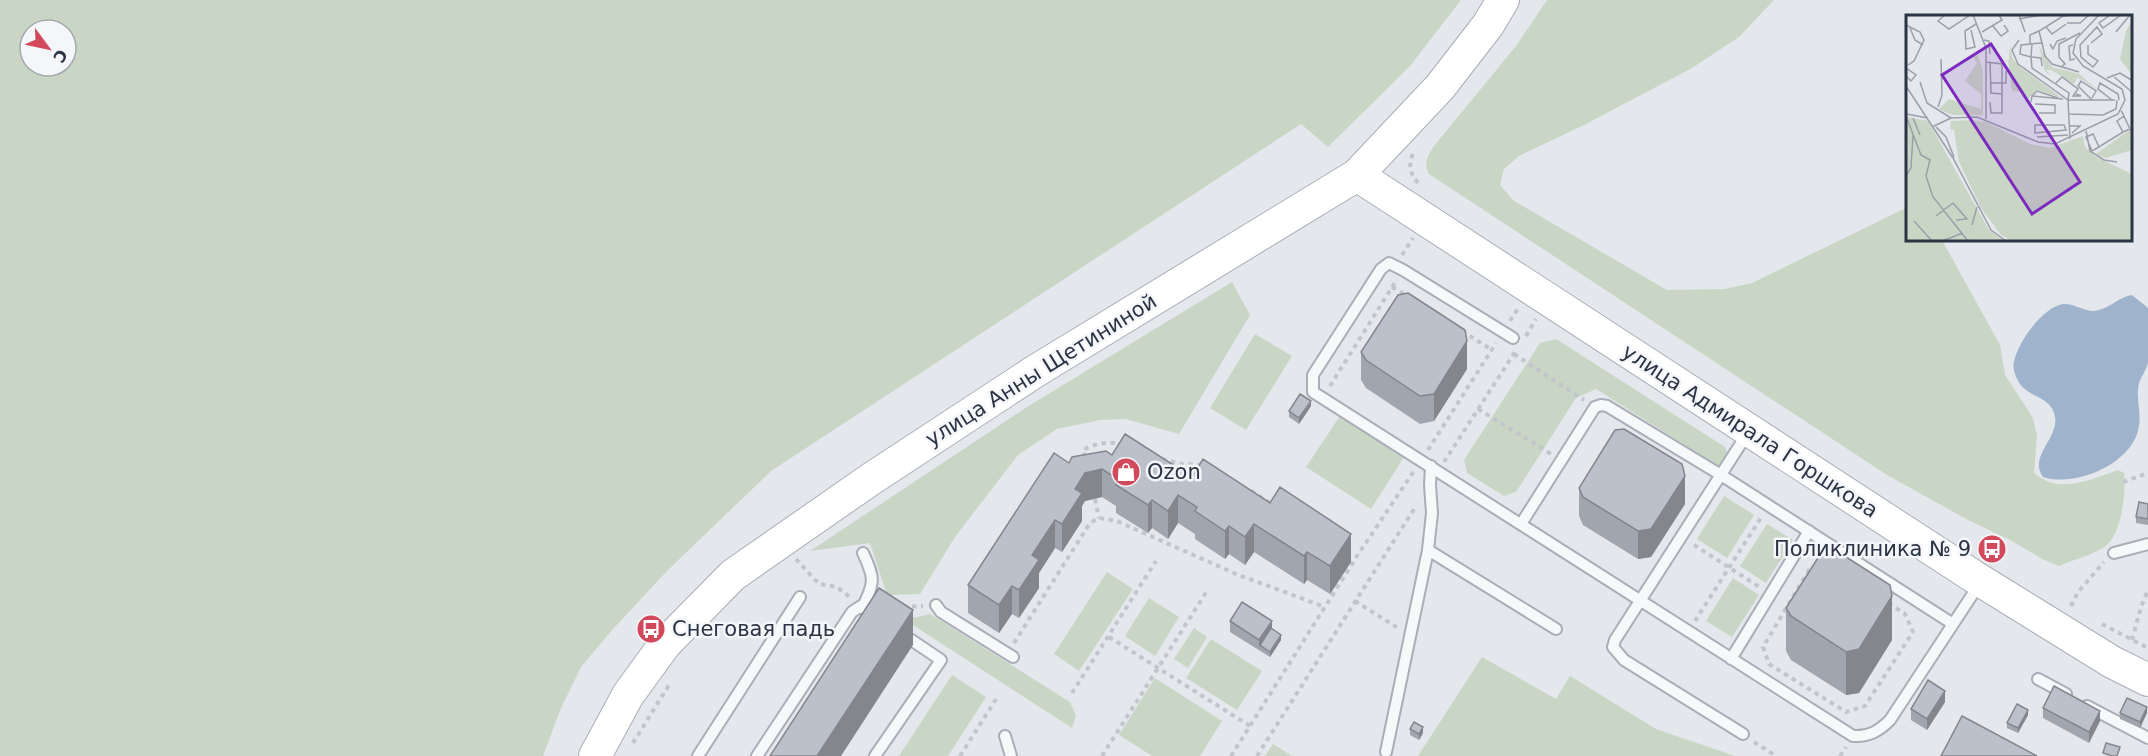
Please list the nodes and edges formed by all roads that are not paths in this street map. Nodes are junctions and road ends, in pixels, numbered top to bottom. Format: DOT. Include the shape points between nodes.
graph roads {
  1 [pos="1503,0"];
  2 [pos="1357,175"];
  3 [pos="1509,335"];
  4 [pos="1749,431"];
  5 [pos="1430,465"];
  6 [pos="1721,475"];
  7 [pos="1521,524"];
  8 [pos="1809,531"];
  9 [pos="2148,544"];
  10 [pos="1428,550"];
  11 [pos="863,553"];
  12 [pos="2114,553"];
  13 [pos="1982,581"];
  14 [pos="800,597"];
  15 [pos="1641,600"];
  16 [pos="936,605"];
  17 [pos="862,608"];
  18 [pos="1953,624"];
  19 [pos="1556,629"];
  20 [pos="1010,656"];
  21 [pos="1731,659"];
  22 [pos="2038,679"];
  23 [pos="2148,680"];
  24 [pos="1743,734"];
  25 [pos="1005,736"];
  26 [pos="2148,738"];
  27 [pos="1386,752"];
  28 [pos="595,756"];
  29 [pos="698,756"];
  30 [pos="757,756"];
  31 [pos="875,756"];
  32 [pos="1011,756"];
  1 -- 2 [label="main road, улица Анны Щетининой" via="1440,87"];
  2 -- 4 [label="main road, улица Адмирала Горшкова"];
  2 -- 28 [label="main road, улица Анны Щетининой" via="1034,372 733,575 665,644 628,695"];
  3 -- 5 [label="lane" via="1389,263 1381,269 1313,375 1313,392"];
  4 -- 6 [label="lane"];
  4 -- 13 [label="main road, улица Адмирала Горшкова"];
  5 -- 7 [label="lane"];
  5 -- 10 [label="lane" via="1432,513"];
  6 -- 7 [label="lane" via="1614,409 1601,405 1595,407"];
  6 -- 8 [label="lane"];
  6 -- 15 [label="lane"];
  7 -- 15 [label="lane"];
  8 -- 18 [label="lane"];
  8 -- 21 [label="lane"];
  9 -- 12 [label="lane"];
  10 -- 19 [label="lane"];
  10 -- 27 [label="lane"];
  11 -- 17 [label="lane" via="871,570 873,588"];
  13 -- 18 [label="lane"];
  13 -- 23 [label="main road, улица Адмирала Горшкова"];
  14 -- 29 [label="lane"];
  15 -- 21 [label="lane"];
  15 -- 24 [label="lane" via="1615,640 1613,647 1618,654"];
  16 -- 20 [label="lane"];
  17 -- 30 [label="lane" via="848,616"];
  17 -- 31 [label="lane" via="941,660"];
  18 -- 21 [label="lane" via="1890,720 1872,735 1861,737 1853,736"];
  22 -- 26 [label="lane"];
  25 -- 32 [label="lane"];
}
